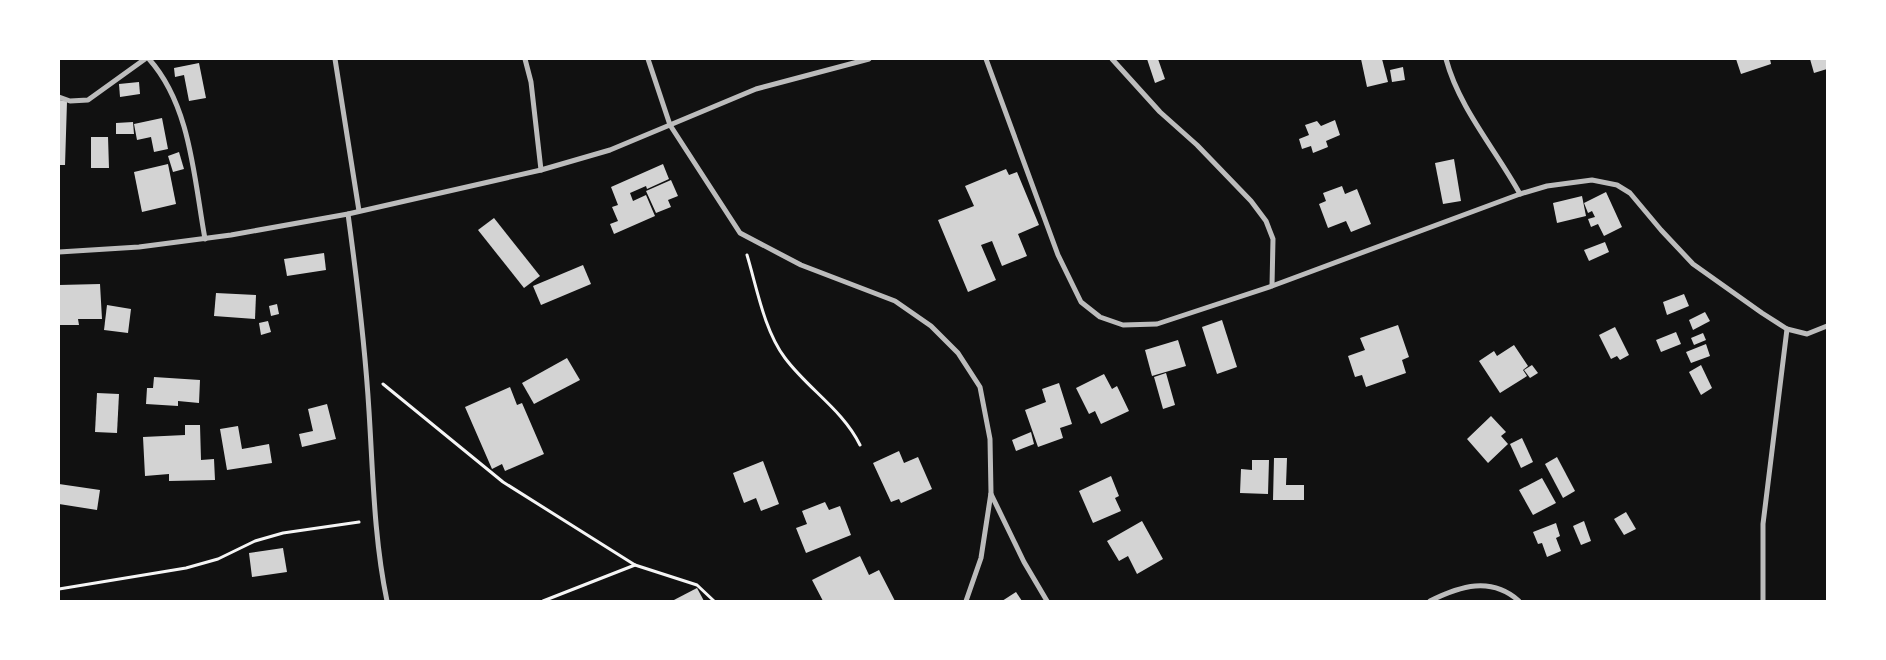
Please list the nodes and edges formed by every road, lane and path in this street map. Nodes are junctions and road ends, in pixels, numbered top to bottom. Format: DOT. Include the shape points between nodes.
graph roads {
  1 [pos="145,59"];
  2 [pos="149,59"];
  3 [pos="336,59"];
  4 [pos="525,59"];
  5 [pos="648,59"];
  6 [pos="868,59"];
  7 [pos="986,59"];
  8 [pos="1112,59"];
  9 [pos="1446,59"];
  10 [pos="59,97"];
  11 [pos="670,125"];
  12 [pos="542,170"];
  13 [pos="1520,194"];
  14 [pos="359,212"];
  15 [pos="348,214"];
  16 [pos="740,233"];
  17 [pos="205,239"];
  18 [pos="59,252"];
  19 [pos="1272,286"];
  20 [pos="1827,326"];
  21 [pos="1787,330"];
  22 [pos="366,370"];
  23 [pos="860,444"];
  24 [pos="991,493"];
  25 [pos="376,520"];
  26 [pos="635,564"];
  27 [pos="59,589"];
  28 [pos="387,601"];
  29 [pos="543,601"];
  30 [pos="714,601"];
  31 [pos="966,601"];
  32 [pos="1047,601"];
  33 [pos="1430,601"];
  34 [pos="1519,601"];
  35 [pos="1763,601"];
  1 -- 10 [label="street" via="88,100 70,101"];
  2 -- 17 [label="street" via="172,92 186,133"];
  3 -- 14 [label="street"];
  4 -- 12 [label="street"];
  5 -- 11 [label="street"];
  6 -- 11 [label="street" via="756,89"];
  7 -- 19 [label="street" via="1058,255 1082,302 1100,317 1123,325 1156,324"];
  8 -- 19 [label="street" via="1160,112 1251,201 1266,221 1273,239"];
  9 -- 13 [label="street" via="1462,101"];
  11 -- 12 [label="street" via="610,150"];
  11 -- 16 [label="street"];
  12 -- 14 [label="street"];
  13 -- 19 [label="street"];
  13 -- 21 [label="street" via="1548,186 1592,180 1617,184 1630,193 1693,264"];
  14 -- 15 [label="street"];
  15 -- 17 [label="street"];
  15 -- 22 [label="street"];
  16 -- 23 [label="path" via="770,328 784,357 852,429"];
  16 -- 24 [label="street" via="801,265 895,301 931,326 958,353 980,386 990,439"];
  17 -- 18 [label="street"];
  20 -- 21 [label="street" via="1806,334"];
  21 -- 35 [label="street" via="1763,524"];
  22 -- 25 [label="street"];
  22 -- 26 [label="path" via="503,482"];
  24 -- 31 [label="street" via="981,558"];
  24 -- 32 [label="street"];
  25 -- 27 [label="path" via="283,533 255,541 218,560 186,568"];
  25 -- 28 [label="street"];
  26 -- 29 [label="path"];
  26 -- 30 [label="path" via="697,585"];
  33 -- 34 [label="street" via="1465,587 1489,584"];
}
